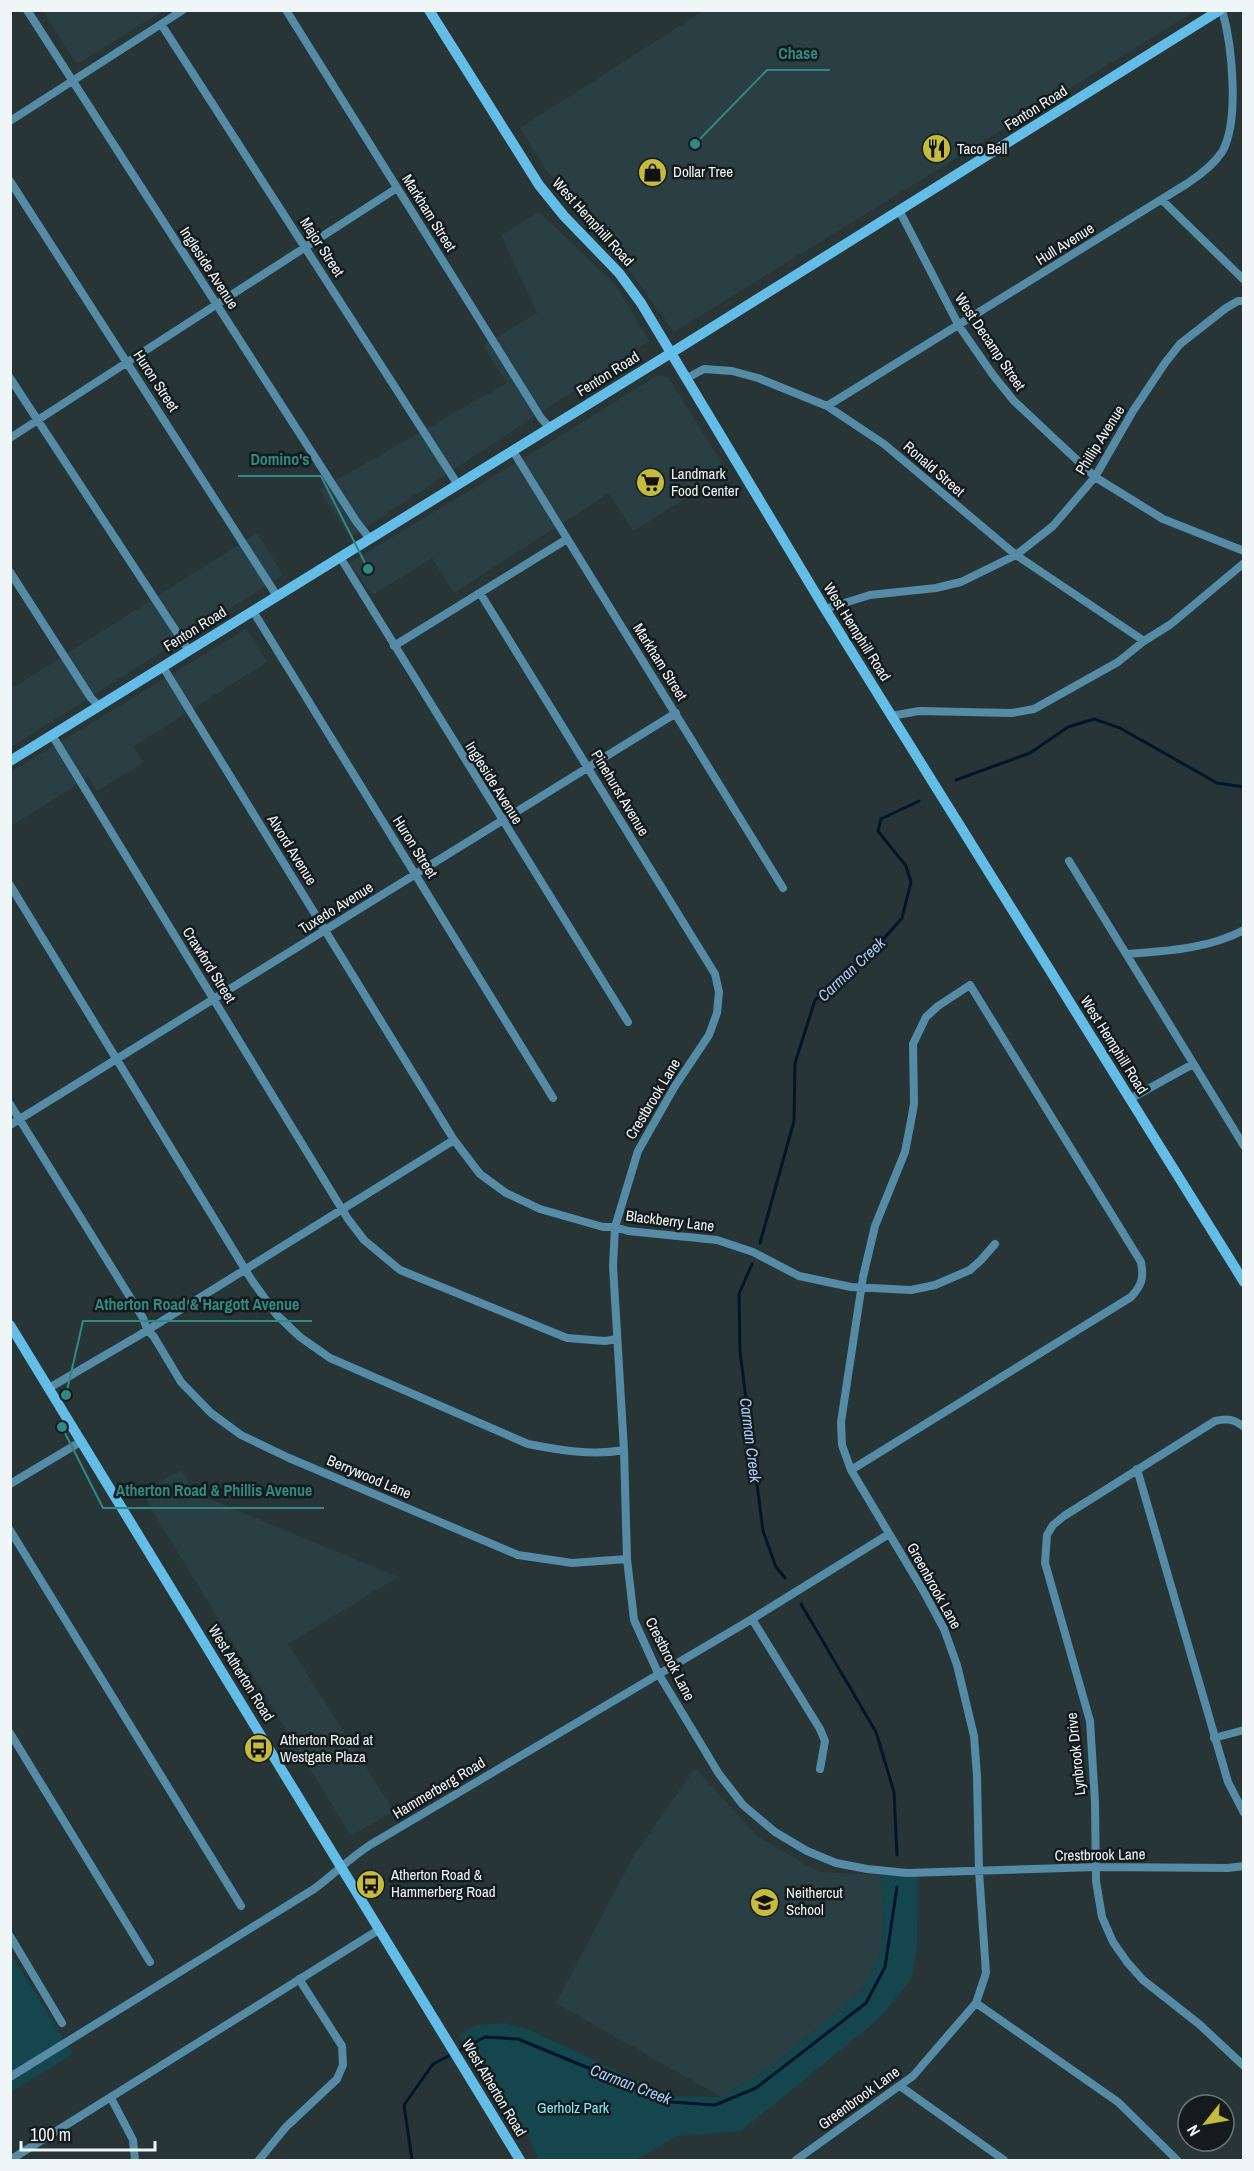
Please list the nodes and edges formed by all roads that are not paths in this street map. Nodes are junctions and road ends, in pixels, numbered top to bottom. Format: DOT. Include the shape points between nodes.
graph roads {
  1 [pos="27,10"];
  2 [pos="183,10"];
  3 [pos="286,10"];
  4 [pos="429,10"];
  5 [pos="1221,10"];
  6 [pos="161,24"];
  7 [pos="72,82"];
  8 [pos="10,121"];
  9 [pos="10,181"];
  10 [pos="397,188"];
  11 [pos="1162,200"];
  12 [pos="900,210"];
  13 [pos="306,247"];
  14 [pos="1244,280"];
  15 [pos="1244,300"];
  16 [pos="217,305"];
  17 [pos="959,326"];
  18 [pos="671,353"];
  19 [pos="128,362"];
  20 [pos="10,378"];
  21 [pos="687,378"];
  22 [pos="827,406"];
  23 [pos="38,420"];
  24 [pos="550,428"];
  25 [pos="10,438"];
  26 [pos="513,451"];
  27 [pos="1095,477"];
  28 [pos="458,484"];
  29 [pos="370,539"];
  30 [pos="567,539"];
  31 [pos="1244,551"];
  32 [pos="1016,555"];
  33 [pos="340,557"];
  34 [pos="1244,563"];
  35 [pos="10,572"];
  36 [pos="480,592"];
  37 [pos="277,596"];
  38 [pos="825,609"];
  39 [pos="253,611"];
  40 [pos="1144,641"];
  41 [pos="394,646"];
  42 [pos="189,651"];
  43 [pos="163,667"];
  44 [pos="99,706"];
  45 [pos="676,713"];
  46 [pos="891,716"];
  47 [pos="52,735"];
  48 [pos="10,760"];
  49 [pos="589,767"];
  50 [pos="502,821"];
  51 [pos="1069,861"];
  52 [pos="416,874"];
  53 [pos="10,885"];
  54 [pos="783,888"];
  55 [pos="326,931"];
  56 [pos="1243,932"];
  57 [pos="1127,954"];
  58 [pos="214,1000"];
  59 [pos="717,1013"];
  60 [pos="628,1022"];
  61 [pos="117,1060"];
  62 [pos="1193,1064"];
  63 [pos="553,1098"];
  64 [pos="1130,1099"];
  65 [pos="10,1104"];
  66 [pos="20,1119"];
  67 [pos="10,1125"];
  68 [pos="454,1140"];
  69 [pos="1244,1146"];
  70 [pos="343,1209"];
  71 [pos="615,1227"];
  72 [pos="994,1244"];
  73 [pos="246,1269"];
  74 [pos="1244,1282"];
  75 [pos="863,1287"];
  76 [pos="10,1325"];
  77 [pos="147,1329"];
  78 [pos="617,1339"];
  79 [pos="49,1388"];
  80 [pos="1244,1427"];
  81 [pos="82,1441"];
  82 [pos="624,1450"];
  83 [pos="1137,1469"];
  84 [pos="851,1470"];
  85 [pos="10,1484"];
  86 [pos="10,1530"];
  87 [pos="890,1534"];
  88 [pos="627,1560"];
  89 [pos="752,1619"];
  90 [pos="658,1673"];
  91 [pos="1244,1730"];
  92 [pos="10,1733"];
  93 [pos="1214,1738"];
  94 [pos="820,1768"];
  95 [pos="1244,1814"];
  96 [pos="342,1866"];
  97 [pos="1244,1866"];
  98 [pos="1097,1867"];
  99 [pos="979,1871"];
  100 [pos="241,1906"];
  101 [pos="380,1929"];
  102 [pos="10,1936"];
  103 [pos="150,1962"];
  104 [pos="299,1979"];
  105 [pos="976,2003"];
  106 [pos="62,2023"];
  107 [pos="1244,2066"];
  108 [pos="10,2077"];
  109 [pos="900,2086"];
  110 [pos="111,2098"];
  111 [pos="10,2160"];
  112 [pos="135,2160"];
  113 [pos="259,2160"];
  114 [pos="520,2160"];
  115 [pos="795,2160"];
  116 [pos="1004,2160"];
  117 [pos="1177,2160"];
  1 -- 7 [label="street, Ingleside Avenue"];
  2 -- 6 [label="street"];
  3 -- 10 [label="street, Markham Street"];
  4 -- 18 [label="street, West Hemphill Road" via="538,185 619,273"];
  5 -- 11 [label="street, Hull Avenue" via="1233,77 1224,147 1204,171"];
  5 -- 12 [label="street, Fenton Road"];
  6 -- 7 [label="street"];
  6 -- 13 [label="street, Major Street"];
  7 -- 8 [label="street"];
  7 -- 16 [label="street, Ingleside Avenue"];
  9 -- 19 [label="street, Huron Street"];
  10 -- 13 [label="street"];
  10 -- 24 [label="street, Markham Street"];
  11 -- 14 [label="street"];
  11 -- 17 [label="street, Hull Avenue"];
  12 -- 17 [label="street, West Decamp Street"];
  12 -- 18 [label="street, Fenton Road"];
  13 -- 16 [label="street"];
  13 -- 28 [label="street, Major Street"];
  15 -- 27 [label="street, Phillip Avenue" via="1226,308 1180,344 1133,411"];
  16 -- 19 [label="street"];
  16 -- 29 [label="street, Ingleside Avenue"];
  17 -- 22 [label="street, Hull Avenue"];
  17 -- 27 [label="street, West Decamp Street" via="1014,401"];
  18 -- 21 [label="street, West Hemphill Road"];
  18 -- 24 [label="street, Fenton Road"];
  19 -- 23 [label="street"];
  19 -- 37 [label="street, Huron Street"];
  20 -- 23 [label="street"];
  21 -- 22 [label="street, Ronald Street" via="704,369 732,371"];
  21 -- 38 [label="street, West Hemphill Road"];
  22 -- 32 [label="street, Ronald Street" via="884,444"];
  23 -- 25 [label="street"];
  23 -- 42 [label="street"];
  24 -- 26 [label="street, Fenton Road"];
  26 -- 28 [label="street, Fenton Road"];
  26 -- 30 [label="street, Markham Street"];
  27 -- 31 [label="street, West Decamp Street" via="1163,519"];
  27 -- 32 [label="street, Phillip Avenue" via="1053,526"];
  28 -- 29 [label="street, Fenton Road"];
  29 -- 33 [label="street, Fenton Road"];
  30 -- 36 [label="street"];
  30 -- 45 [label="street, Markham Street"];
  32 -- 38 [label="street, Phillip Avenue" via="961,582 870,595"];
  32 -- 40 [label="street, Ronald Street"];
  33 -- 37 [label="street, Fenton Road"];
  33 -- 41 [label="street, Ingleside Avenue"];
  34 -- 40 [label="street" via="1171,624"];
  35 -- 44 [label="street"];
  36 -- 41 [label="street"];
  36 -- 49 [label="street, Pinehurst Avenue"];
  37 -- 39 [label="street, Fenton Road"];
  38 -- 46 [label="street, West Hemphill Road"];
  39 -- 42 [label="street, Fenton Road"];
  39 -- 52 [label="street, Huron Street"];
  40 -- 46 [label="street" via="1118,662 1034,709 919,711"];
  41 -- 50 [label="street, Ingleside Avenue"];
  42 -- 43 [label="street, Fenton Road"];
  43 -- 44 [label="street, Fenton Road"];
  43 -- 55 [label="street, Alvord Avenue"];
  44 -- 47 [label="street, Fenton Road"];
  45 -- 49 [label="street, Tuxedo Avenue"];
  45 -- 54 [label="street, Markham Street"];
  46 -- 64 [label="street, West Hemphill Road"];
  47 -- 48 [label="street, Fenton Road"];
  47 -- 58 [label="street, Crawford Street"];
  49 -- 50 [label="street, Tuxedo Avenue"];
  49 -- 59 [label="street, Pinehurst Avenue" via="715,974 719,992"];
  50 -- 52 [label="street, Tuxedo Avenue"];
  50 -- 60 [label="street, Ingleside Avenue"];
  51 -- 57 [label="street"];
  52 -- 55 [label="street, Tuxedo Avenue"];
  52 -- 63 [label="street, Huron Street"];
  53 -- 61 [label="street"];
  55 -- 58 [label="street, Tuxedo Avenue"];
  55 -- 68 [label="street, Alvord Avenue"];
  56 -- 57 [label="street" via="1187,948"];
  57 -- 62 [label="street"];
  58 -- 61 [label="street, Tuxedo Avenue"];
  58 -- 70 [label="street, Crawford Street"];
  59 -- 71 [label="street, Crestbrook Lane" via="709,1035 638,1151"];
  61 -- 66 [label="street, Tuxedo Avenue"];
  61 -- 73 [label="street"];
  62 -- 64 [label="street"];
  62 -- 69 [label="street"];
  64 -- 74 [label="street, West Hemphill Road"];
  65 -- 66 [label="street, Berrywood Lane"];
  66 -- 67 [label="street, Tuxedo Avenue"];
  66 -- 77 [label="street, Berrywood Lane"];
  68 -- 70 [label="street"];
  68 -- 71 [label="street, Blackberry Lane" via="480,1174 506,1192 540,1209"];
  70 -- 73 [label="street"];
  70 -- 78 [label="street, Crawford Street" via="364,1240 400,1270 567,1338"];
  71 -- 75 [label="street, Blackberry Lane" via="717,1240 753,1252 799,1276"];
  71 -- 78 [label="street, Crestbrook Lane"];
  72 -- 75 [label="street, Blackberry Lane" via="969,1270 935,1286 911,1290"];
  73 -- 77 [label="street"];
  73 -- 82 [label="street" via="276,1314 330,1358 528,1443 561,1450"];
  75 -- 84 [label="street, Greenbrook Lane" via="841,1422 842,1445"];
  75 -- 84 [label="street, Greenbrook Lane" via="875,1226 905,1152 914,1104 913,1044 926,1017 970,985 1141,1263 1143,1279 1131,1297"];
  76 -- 79 [label="street, West Atherton Road"];
  77 -- 79 [label="street"];
  77 -- 88 [label="street, Berrywood Lane" via="181,1382 211,1413 240,1435 518,1555 572,1563"];
  78 -- 82 [label="street, Crestbrook Lane"];
  79 -- 81 [label="street, West Atherton Road"];
  80 -- 83 [label="street, Lynbrook Drive" via="1233,1419 1215,1422"];
  81 -- 85 [label="street"];
  81 -- 96 [label="street, West Atherton Road"];
  82 -- 88 [label="street, Crestbrook Lane"];
  83 -- 93 [label="street"];
  83 -- 98 [label="street, Lynbrook Drive" via="1053,1525 1045,1547 1045,1563 1090,1721"];
  84 -- 87 [label="street, Greenbrook Lane"];
  86 -- 100 [label="street"];
  87 -- 89 [label="street, Hammerberg Road"];
  87 -- 99 [label="street, Greenbrook Lane" via="944,1629 957,1665 974,1736"];
  88 -- 90 [label="street, Crestbrook Lane" via="634,1620"];
  89 -- 90 [label="street, Hammerberg Road"];
  89 -- 94 [label="street" via="820,1729 825,1741"];
  90 -- 96 [label="street, Hammerberg Road" via="370,1845"];
  90 -- 99 [label="street, Crestbrook Lane" via="719,1774 743,1805 775,1832 836,1863 907,1873"];
  91 -- 93 [label="street"];
  92 -- 103 [label="street"];
  93 -- 95 [label="street" via="1227,1782"];
  96 -- 101 [label="street, West Atherton Road"];
  96 -- 108 [label="street, Hammerberg Road" via="314,1889"];
  97 -- 98 [label="street, Crestbrook Lane"];
  98 -- 99 [label="street, Crestbrook Lane"];
  98 -- 107 [label="street, Lynbrook Drive" via="1101,1917 1127,1962"];
  99 -- 105 [label="street, Greenbrook Lane" via="987,1972"];
  101 -- 104 [label="street"];
  101 -- 114 [label="street, West Atherton Road"];
  102 -- 106 [label="street"];
  104 -- 110 [label="street"];
  104 -- 113 [label="street" via="342,2046 343,2065 337,2079 286,2127"];
  105 -- 109 [label="street, Greenbrook Lane"];
  105 -- 117 [label="street" via="1118,2102"];
  109 -- 115 [label="street, Greenbrook Lane"];
  109 -- 116 [label="street"];
  110 -- 111 [label="street"];
  110 -- 112 [label="street" via="134,2140"];
}
